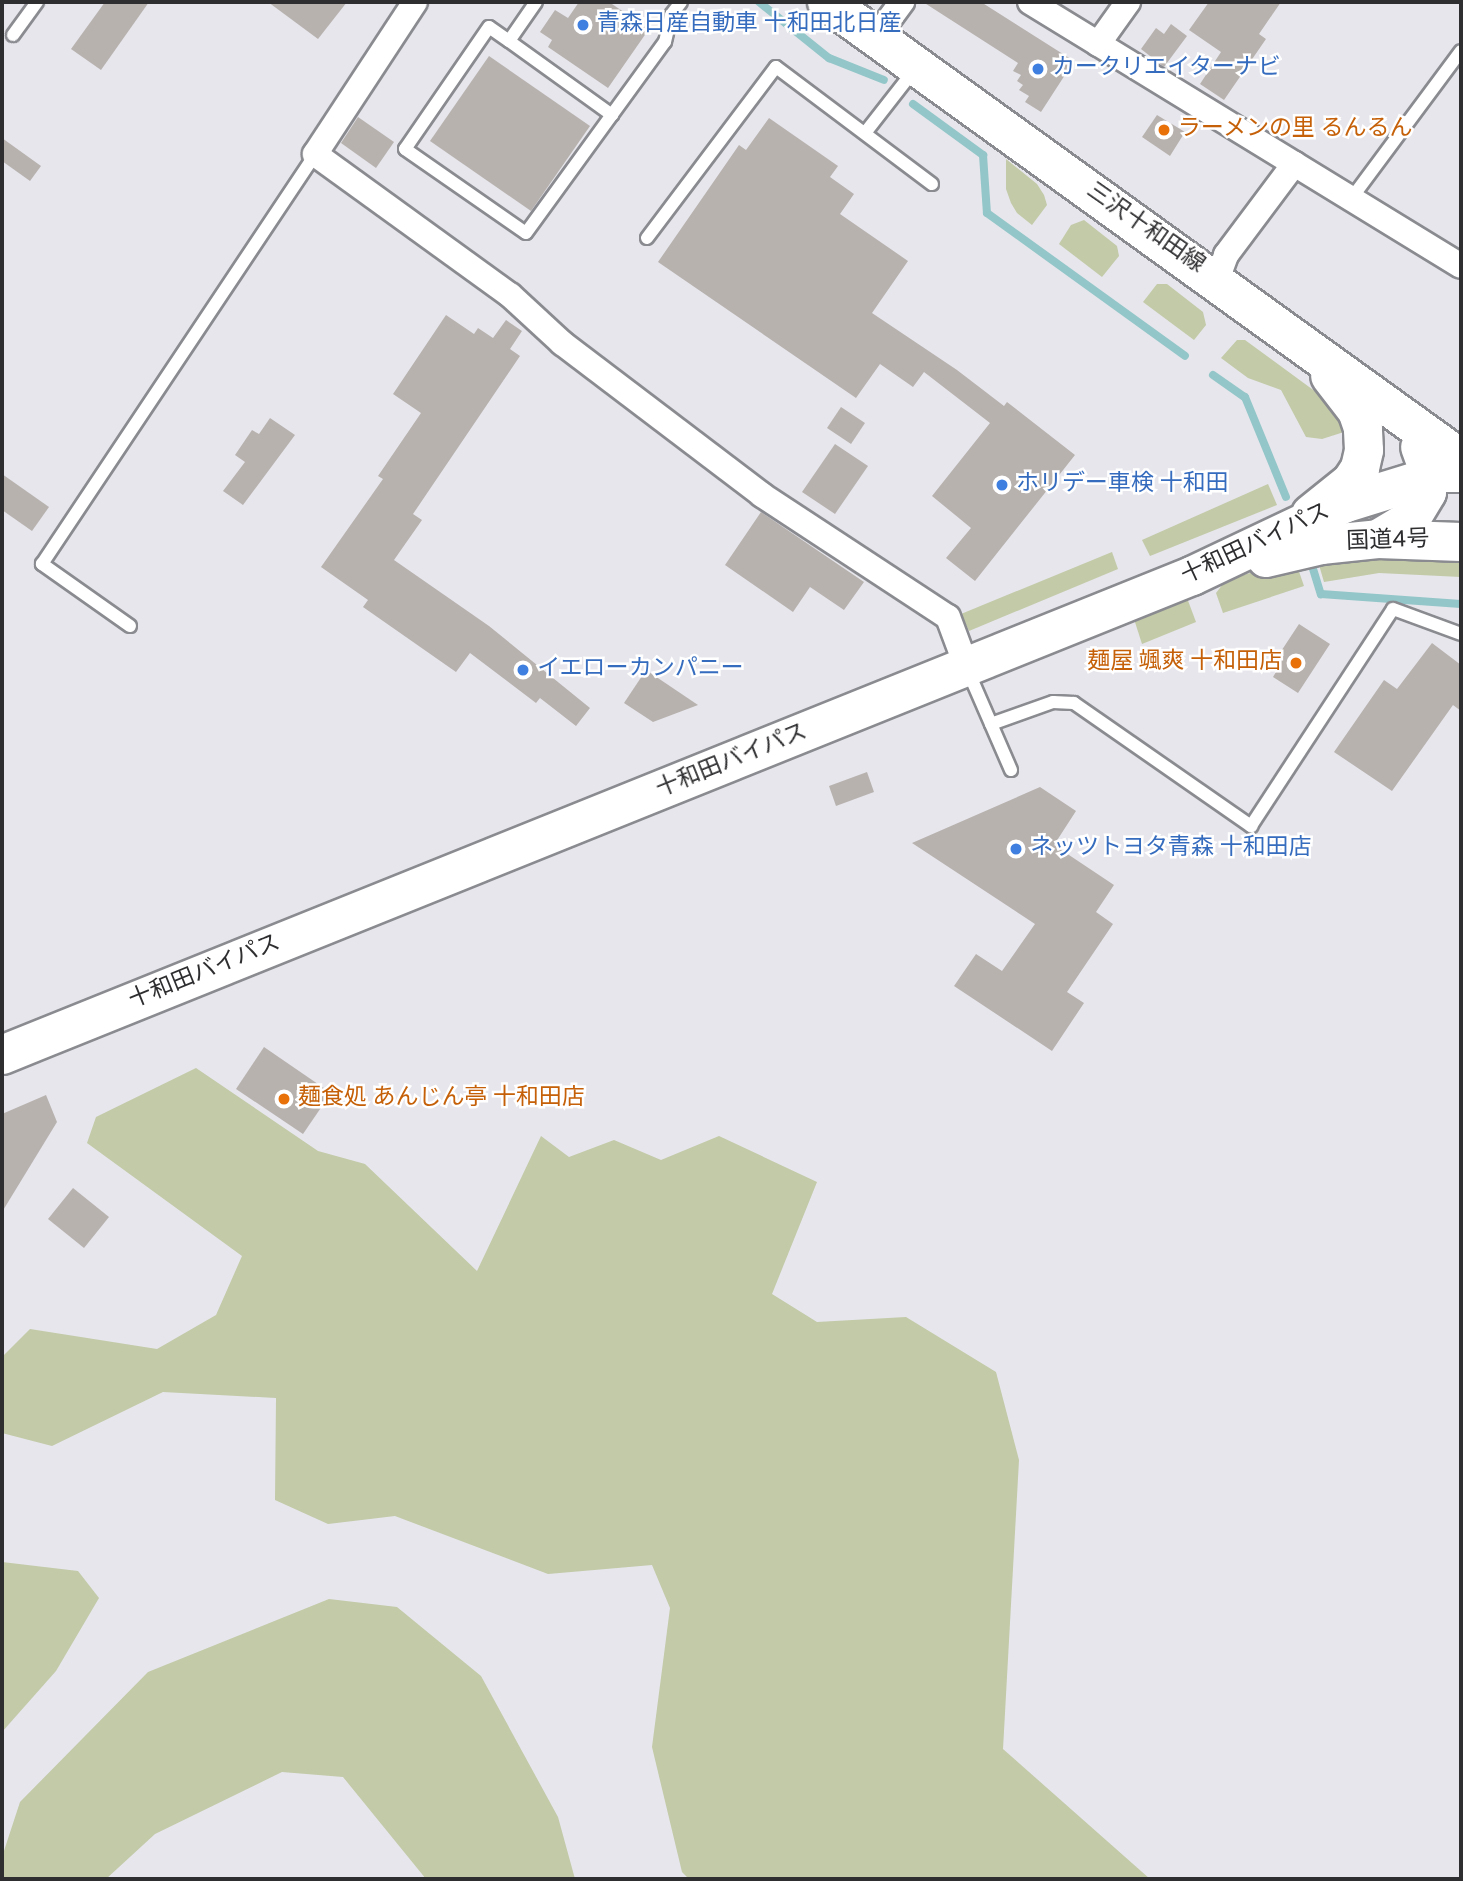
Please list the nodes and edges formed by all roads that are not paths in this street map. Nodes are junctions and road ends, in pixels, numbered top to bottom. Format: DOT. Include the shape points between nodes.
graph roads {
  1 [pos="37,2"];
  2 [pos="415,2"];
  3 [pos="536,2"];
  4 [pos="681,2"];
  5 [pos="827,2"];
  6 [pos="902,2"];
  7 [pos="1030,2"];
  8 [pos="1128,2"];
  9 [pos="13,35"];
  10 [pos="876,37"];
  11 [pos="509,41"];
  12 [pos="1098,44"];
  13 [pos="1461,51"];
  14 [pos="917,66"];
  15 [pos="612,115"];
  16 [pos="865,133"];
  17 [pos="315,154"];
  18 [pos="1294,164"];
  19 [pos="932,184"];
  20 [pos="1351,199"];
  21 [pos="648,238"];
  22 [pos="1461,266"];
  23 [pos="1217,280"];
  24 [pos="1301,342"];
  25 [pos="1401,415"];
  26 [pos="1461,459"];
  27 [pos="1444,475"];
  28 [pos="1289,529"];
  29 [pos="1378,539"];
  30 [pos="1461,542"];
  31 [pos="1192,576"];
  32 [pos="130,626"];
  33 [pos="1461,634"];
  34 [pos="967,668"];
  35 [pos="991,724"];
  36 [pos="1011,770"];
  37 [pos="2,1055"];
  1 -- 9 [label="lane"];
  2 -- 17 [label="street"];
  3 -- 11 [label="lane"];
  4 -- 15 [label="lane" via="671,15 665,42"];
  5 -- 10 [label="main road, 三沢十和田線"];
  6 -- 10 [label="street"];
  7 -- 12 [label="street"];
  8 -- 12 [label="street"];
  10 -- 14 [label="main road, 三沢十和田線"];
  11 -- 15 [label="lane"];
  11 -- 15 [label="lane" via="489,27 405,149 526,233"];
  12 -- 18 [label="street"];
  13 -- 20 [label="lane"];
  14 -- 16 [label="lane"];
  14 -- 23 [label="main road, 三沢十和田線"];
  16 -- 19 [label="lane"];
  16 -- 21 [label="lane" via="776,67"];
  17 -- 32 [label="lane" via="42,564"];
  17 -- 34 [label="street" via="510,295 562,343 762,495 948,617"];
  18 -- 20 [label="street"];
  18 -- 23 [label="street" via="1226,255"];
  20 -- 22 [label="street"];
  23 -- 24 [label="main road, 三沢十和田線"];
  24 -- 25 [label="main road, 三沢十和田線"];
  24 -- 28 [label="main road" via="1357,411 1364,450 1351,482"];
  25 -- 26 [label="main road, 三沢十和田線"];
  25 -- 27 [label="main road" via="1422,452"];
  27 -- 28 [label="main road, 十和田バイパス" via="1346,503"];
  27 -- 29 [label="main road" via="1411,519"];
  28 -- 31 [label="main road, 十和田バイパス"];
  29 -- 30 [label="main road, 国道4号"];
  29 -- 31 [label="main road, 国道4号" via="1321,545"];
  31 -- 34 [label="main road, 十和田バイパス"];
  33 -- 35 [label="lane" via="1393,609 1251,826 1074,703 1053,702"];
  34 -- 35 [label="lane"];
  34 -- 37 [label="main road, 十和田バイパス"];
  35 -- 36 [label="lane"];
}
